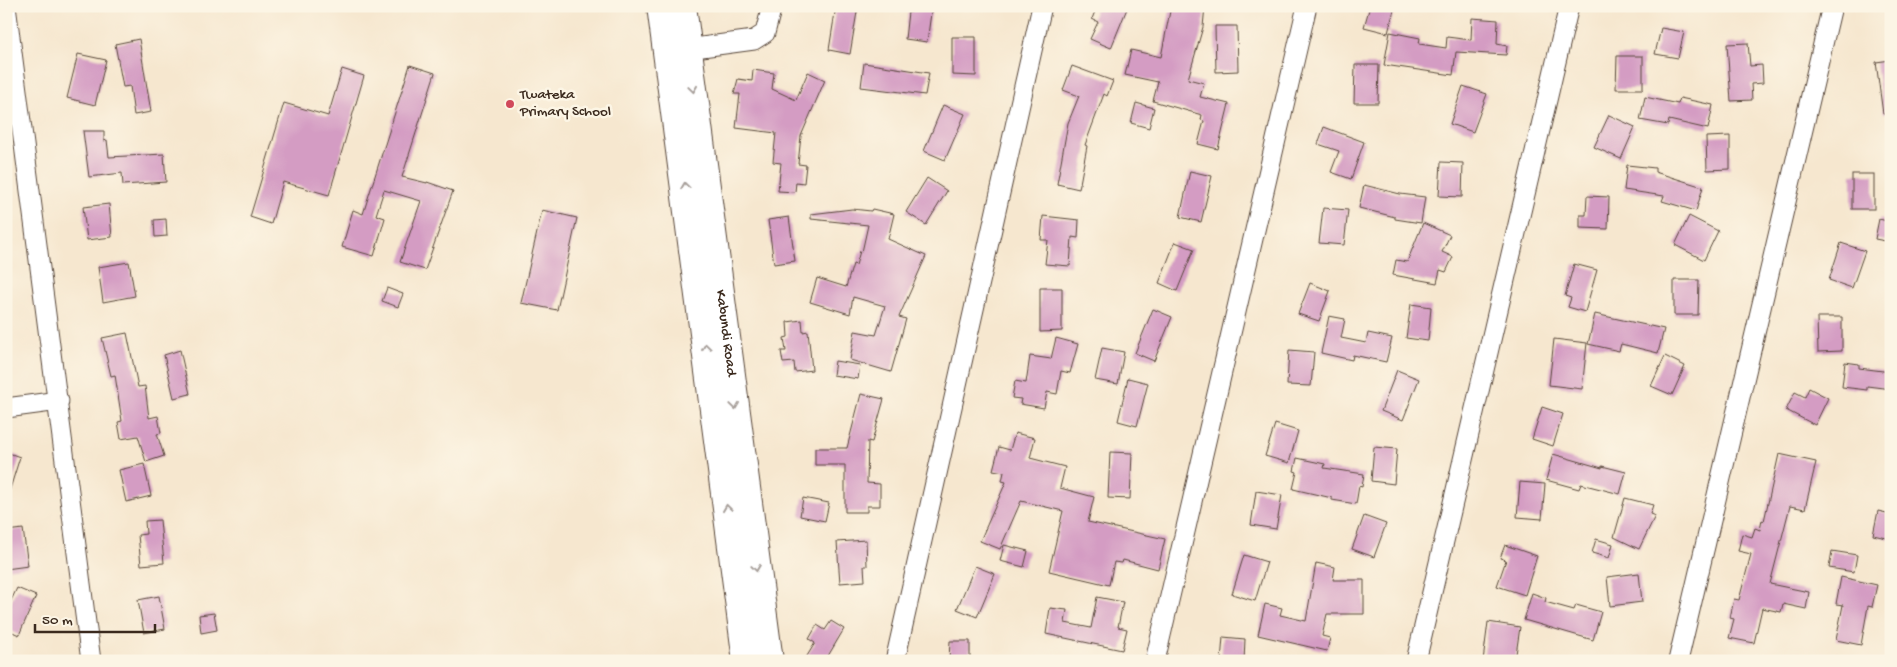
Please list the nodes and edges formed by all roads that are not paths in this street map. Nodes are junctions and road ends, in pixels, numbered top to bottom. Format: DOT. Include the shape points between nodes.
graph roads {
  1 [pos="6,6"];
  2 [pos="661,6"];
  3 [pos="682,6"];
  4 [pos="772,6"];
  5 [pos="1042,6"];
  6 [pos="1306,6"];
  7 [pos="1569,6"];
  8 [pos="1832,6"];
  9 [pos="688,50"];
  10 [pos="707,277"];
  11 [pos="58,401"];
  12 [pos="6,408"];
  13 [pos="91,661"];
  14 [pos="748,661"];
  15 [pos="769,661"];
  16 [pos="895,661"];
  17 [pos="1155,661"];
  18 [pos="1416,661"];
  19 [pos="1678,661"];
  1 -- 11 [label="street"];
  10 -- 2 [label="street, Kabundi Road, one-way"];
  3 -- 9 [label="street, Kabundi Road"];
  4 -- 9 [label="street" via="765,33 754,40"];
  5 -- 16 [label="street"];
  6 -- 17 [label="street"];
  7 -- 18 [label="street"];
  8 -- 19 [label="street"];
  9 -- 10 [label="street, Kabundi Road, one-way"];
  14 -- 10 [label="street, Kabundi Road, one-way"];
  10 -- 15 [label="street, Kabundi Road, one-way"];
  11 -- 12 [label="street"];
  11 -- 13 [label="street"];
}
